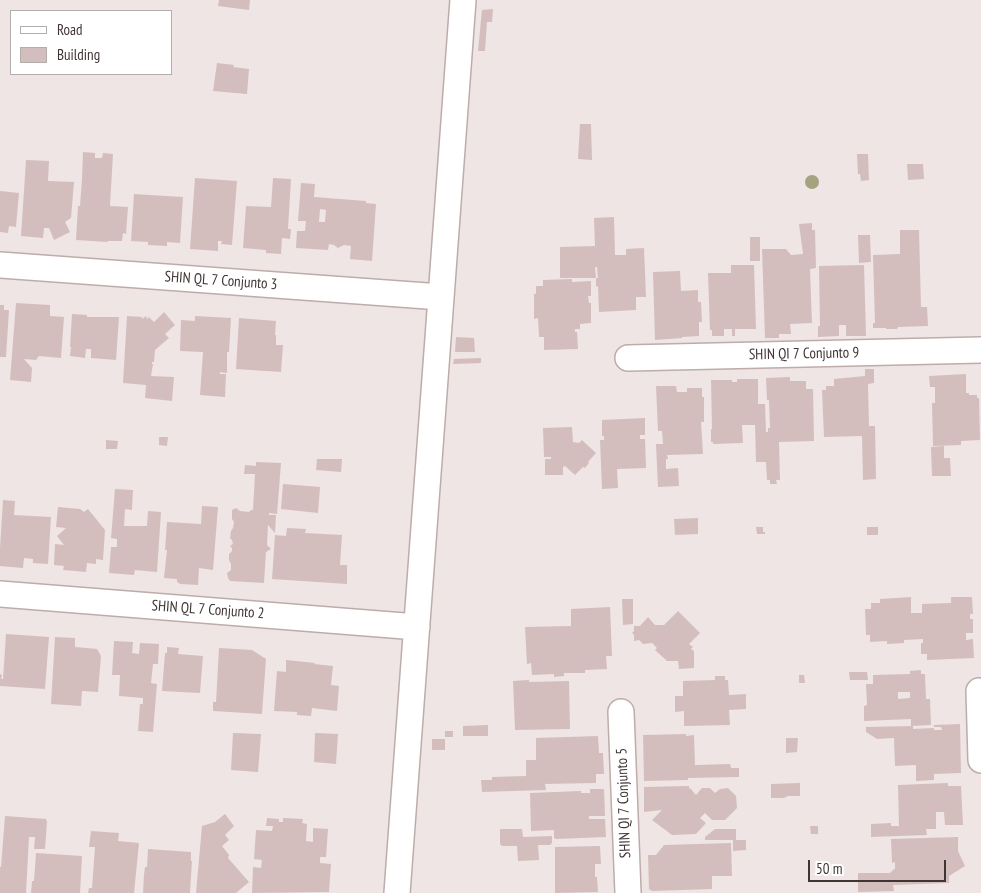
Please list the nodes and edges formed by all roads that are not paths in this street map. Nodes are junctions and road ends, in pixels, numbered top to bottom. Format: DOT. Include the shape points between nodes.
graph roads {
  1 [pos="463,0"];
  2 [pos="0,264"];
  3 [pos="441,297"];
  4 [pos="981,350"];
  5 [pos="628,358"];
  6 [pos="0,594"];
  7 [pos="417,627"];
  8 [pos="979,691"];
  9 [pos="621,712"];
  10 [pos="981,760"];
  11 [pos="397,893"];
  12 [pos="628,893"];
  1 -- 3 [label="street"];
  2 -- 3 [label="street, SHIN QL 7 Conjunto 3"];
  3 -- 7 [label="street"];
  4 -- 5 [label="street, SHIN QI 7 Conjunto 9"];
  6 -- 7 [label="street, SHIN QL 7 Conjunto 2"];
  7 -- 11 [label="street"];
  8 -- 10 [label="street"];
  9 -- 12 [label="street, SHIN QI 7 Conjunto 5"];
}
